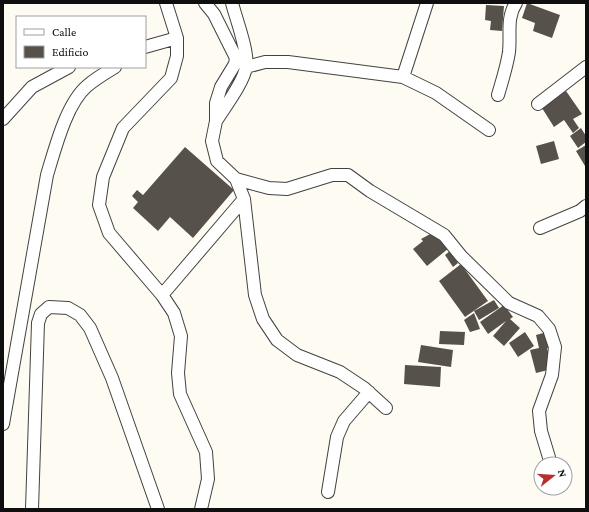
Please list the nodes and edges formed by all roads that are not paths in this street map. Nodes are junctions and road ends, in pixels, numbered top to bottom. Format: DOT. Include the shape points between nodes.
graph roads {
  1 [pos="166,3"];
  2 [pos="206,3"];
  3 [pos="232,3"];
  4 [pos="427,3"];
  5 [pos="516,3"];
  6 [pos="177,38"];
  7 [pos="146,47"];
  8 [pos="246,67"];
  9 [pos="586,67"];
  10 [pos="67,68"];
  11 [pos="113,68"];
  12 [pos="403,77"];
  13 [pos="498,95"];
  14 [pos="538,104"];
  15 [pos="3,119"];
  16 [pos="216,122"];
  17 [pos="489,130"];
  18 [pos="236,179"];
  19 [pos="244,198"];
  20 [pos="586,206"];
  21 [pos="540,228"];
  22 [pos="162,295"];
  23 [pos="369,392"];
  24 [pos="386,408"];
  25 [pos="3,424"];
  26 [pos="549,456"];
  27 [pos="328,492"];
  28 [pos="32,509"];
  29 [pos="158,509"];
  30 [pos="201,509"];
  1 -- 6 [label="street"];
  2 -- 16 [label="street" via="236,58 221,87 216,103"];
  3 -- 8 [label="street" via="245,52"];
  4 -- 12 [label="street"];
  5 -- 13 [label="street" via="509,19 509,54"];
  6 -- 7 [label="street"];
  6 -- 22 [label="street" via="177,56 171,78 123,128 103,177 99,205 109,233"];
  8 -- 12 [label="street" via="265,62 288,62"];
  8 -- 16 [label="street" via="237,88"];
  9 -- 14 [label="street"];
  10 -- 15 [label="street" via="32,87"];
  11 -- 25 [label="street" via="86,87 72,105 49,168"];
  12 -- 17 [label="street" via="436,93"];
  16 -- 18 [label="street" via="212,141 217,161"];
  18 -- 19 [label="street"];
  18 -- 26 [label="street" via="269,188 287,189 332,175 348,175 444,235 461,256 509,303 538,316 549,329 555,347 552,375 539,411 541,431"];
  19 -- 22 [label="street"];
  19 -- 23 [label="street" via="254,295 263,319 277,340 297,355 340,372"];
  20 -- 21 [label="street"];
  22 -- 30 [label="street" via="174,313 181,336 178,373 180,394 206,452 208,479"];
  23 -- 24 [label="street"];
  23 -- 27 [label="street" via="344,421 337,438"];
  28 -- 29 [label="street" via="38,323 41,314 49,307 68,308 80,315 90,328 112,378"];
}
